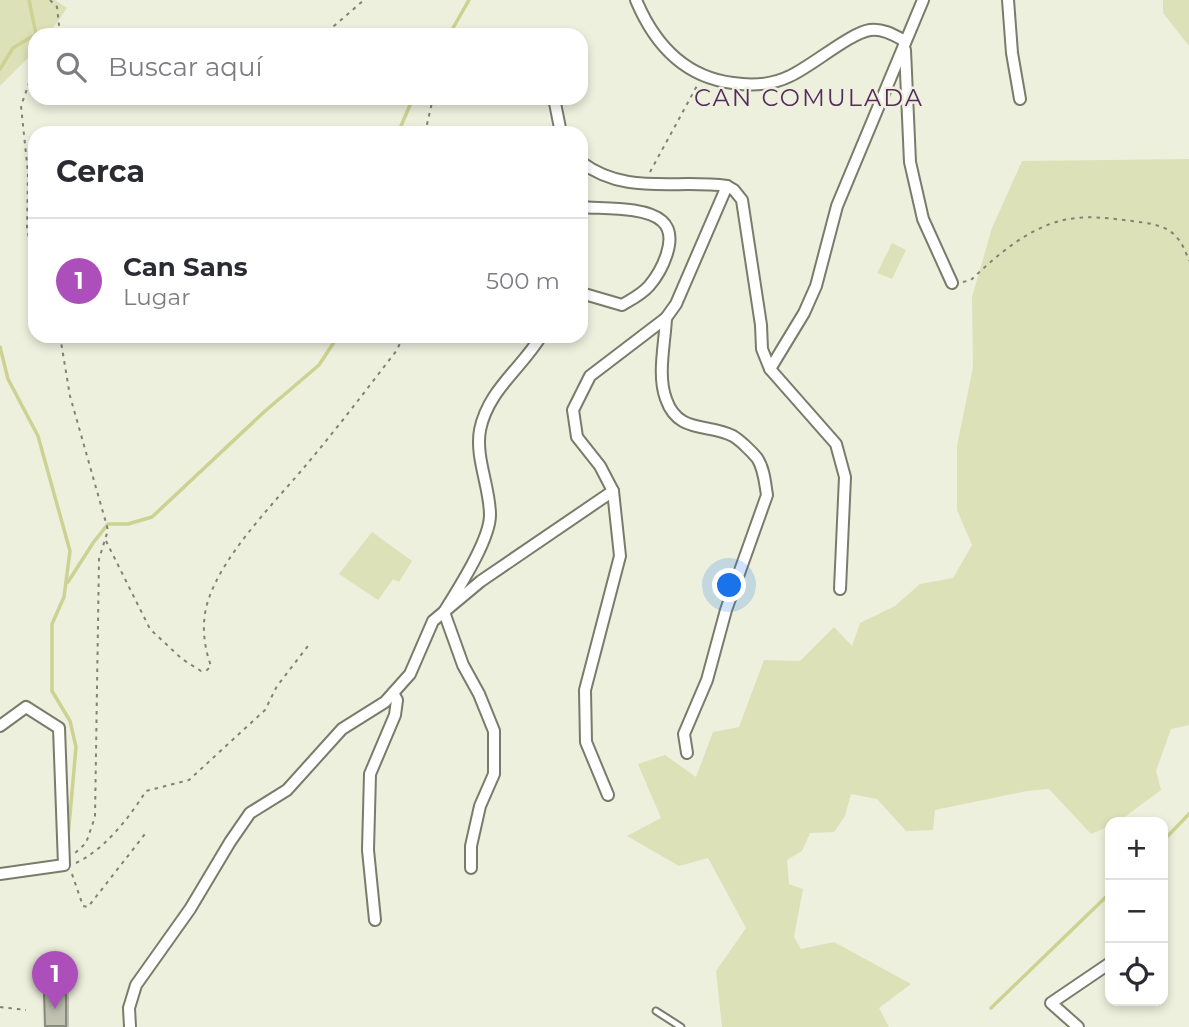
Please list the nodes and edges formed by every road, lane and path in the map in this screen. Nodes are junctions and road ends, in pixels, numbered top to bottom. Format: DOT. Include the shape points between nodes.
graph roads {
  1 [pos="50,0"];
  2 [pos="364,0"];
  3 [pos="636,0"];
  4 [pos="923,0"];
  5 [pos="1008,0"];
  6 [pos="57,28"];
  7 [pos="334,28"];
  8 [pos="905,40"];
  9 [pos="702,76"];
  10 [pos="28,86"];
  11 [pos="1020,99"];
  12 [pos="431,105"];
  13 [pos="555,105"];
  14 [pos="427,126"];
  15 [pos="560,126"];
  16 [pos="588,167"];
  17 [pos="28,173"];
  18 [pos="28,173"];
  19 [pos="643,185"];
  20 [pos="727,186"];
  21 [pos="588,208"];
  22 [pos="28,233"];
  23 [pos="1189,261"];
  24 [pos="952,283"];
  25 [pos="588,295"];
  26 [pos="666,318"];
  27 [pos="61,343"];
  28 [pos="400,343"];
  29 [pos="535,343"];
  30 [pos="771,369"];
  31 [pos="613,491"];
  32 [pos="105,540"];
  33 [pos="840,589"];
  34 [pos="444,612"];
  35 [pos="308,646"];
  36 [pos="393,693"];
  37 [pos="0,726"];
  38 [pos="687,753"];
  39 [pos="608,795"];
  40 [pos="145,834"];
  41 [pos="66,866"];
  42 [pos="471,868"];
  43 [pos="0,874"];
  44 [pos="375,920"];
  45 [pos="1105,966"];
  46 [pos="0,1007"];
  47 [pos="26,1010"];
  48 [pos="656,1011"];
  49 [pos="130,1027"];
  50 [pos="681,1027"];
  51 [pos="1078,1027"];
  1 -- 6 [label="path" via="57,7"];
  2 -- 7 [label="path"];
  3 -- 9 [label="street" via="666,50"];
  4 -- 8 [label="street"];
  5 -- 11 [label="street"];
  8 -- 9 [label="street" via="868,30 769,84 746,85"];
  8 -- 24 [label="street" via="910,162 923,219"];
  8 -- 30 [label="street" via="837,206 816,286"];
  9 -- 19 [label="path"];
  10 -- 17 [label="path" via="21,106"];
  12 -- 14 [label="path"];
  13 -- 15 [label="street"];
  16 -- 19 [label="street"];
  18 -- 22 [label="path"];
  19 -- 20 [label="street"];
  20 -- 26 [label="street"];
  20 -- 30 [label="street" via="743,200 762,349"];
  21 -- 25 [label="street" via="642,212 662,221 670,233 664,260 637,297 622,305"];
  23 -- 24 [label="path" via="1178,236 1168,228 1126,220 1074,218 1054,223 1009,247 971,280"];
  26 -- 31 [label="street" via="590,376 573,410 577,438"];
  26 -- 38 [label="street" via="662,384 671,412 688,424 734,437 757,459 767,495 726,610 707,680 684,734"];
  27 -- 32 [label="path" via="70,396 108,530"];
  28 -- 32 [label="path" via="218,577 203,622 211,666 207,670 182,659 150,629"];
  29 -- 34 [label="street" via="486,413 480,441 488,529"];
  30 -- 33 [label="street" via="836,444 845,477"];
  31 -- 34 [label="street" via="481,581"];
  31 -- 39 [label="street" via="620,556 585,690 586,742"];
  32 -- 41 [label="path" via="99,559 95,817 86,843"];
  34 -- 36 [label="street" via="433,621 410,674"];
  34 -- 42 [label="street" via="494,731 494,774 480,806"];
  35 -- 41 [label="path" via="265,710 190,780 146,791 90,856"];
  36 -- 44 [label="street" via="395,715 370,774 368,849"];
  36 -- 49 [label="street" via="342,729 287,790 250,813 135,985 128,1007"];
  37 -- 41 [label="street" via="26,708 60,728"];
  40 -- 41 [label="path" via="89,907 82,906"];
  41 -- 43 [label="street"];
  45 -- 51 [label="street" via="1051,1003"];
  46 -- 47 [label="path"];
  48 -- 50 [label="lane"];
}
